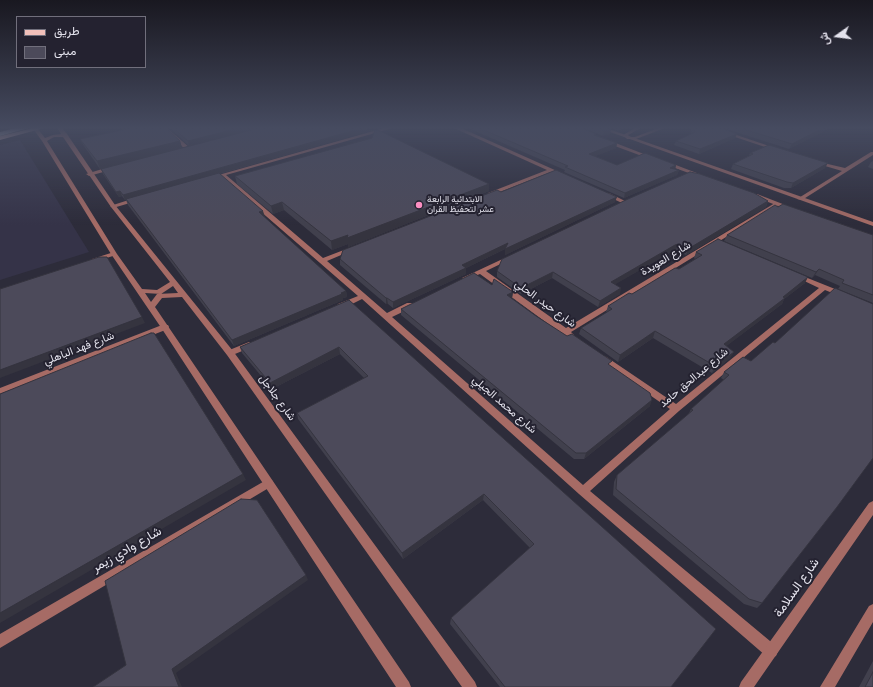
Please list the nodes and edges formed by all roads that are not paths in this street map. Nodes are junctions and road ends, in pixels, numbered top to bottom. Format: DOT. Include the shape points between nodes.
graph roads {
  1 [pos="56,160"];
  2 [pos="80,160"];
  3 [pos="276,160"];
  4 [pos="529,160"];
  5 [pos="659,160"];
  6 [pos="691,160"];
  7 [pos="812,160"];
  8 [pos="861,160"];
  9 [pos="120,166"];
  10 [pos="551,170"];
  11 [pos="845,170"];
  12 [pos="691,172"];
  13 [pos="559,173"];
  14 [pos="89,174"];
  15 [pos="684,175"];
  16 [pos="705,177"];
  17 [pos="491,188"];
  18 [pos="498,191"];
  19 [pos="602,192"];
  20 [pos="748,193"];
  21 [pos="484,197"];
  22 [pos="142,198"];
  23 [pos="631,199"];
  24 [pos="800,199"];
  25 [pos="624,202"];
  26 [pos="777,204"];
  27 [pos="113,206"];
  28 [pos="617,206"];
  29 [pos="799,212"];
  30 [pos="873,224"];
  31 [pos="716,241"];
  32 [pos="724,244"];
  33 [pos="358,246"];
  34 [pos="114,254"];
  35 [pos="517,254"];
  36 [pos="322,261"];
  37 [pos="84,263"];
  38 [pos="481,271"];
  39 [pos="788,272"];
  40 [pos="461,281"];
  41 [pos="174,282"];
  42 [pos="824,287"];
  43 [pos="140,291"];
  44 [pos="184,295"];
  45 [pos="363,296"];
  46 [pos="852,299"];
  47 [pos="420,300"];
  48 [pos="151,307"];
  49 [pos="335,308"];
  50 [pos="386,317"];
  51 [pos="165,327"];
  52 [pos="565,332"];
  53 [pos="258,341"];
  54 [pos="578,341"];
  55 [pos="230,353"];
  56 [pos="598,354"];
  57 [pos="0,391"];
  58 [pos="676,408"];
  59 [pos="268,483"];
  60 [pos="583,491"];
  61 [pos="873,506"];
  62 [pos="873,610"];
  63 [pos="0,641"];
  64 [pos="771,651"];
  65 [pos="404,687"];
  66 [pos="470,687"];
  67 [pos="746,687"];
  68 [pos="827,687"];
  1 -- 34 [label="street"];
  2 -- 14 [label="street, شارع جلاجل"];
  3 -- 36 [label="street, شارع محمد الجيلي" via="218,176 233,181"];
  4 -- 10 [label="street"];
  5 -- 12 [label="street"];
  6 -- 24 [label="street"];
  7 -- 11 [label="street"];
  8 -- 11 [label="street"];
  9 -- 14 [label="street"];
  10 -- 13 [label="street"];
  10 -- 18 [label="street"];
  11 -- 24 [label="street"];
  12 -- 15 [label="street"];
  12 -- 16 [label="street"];
  14 -- 27 [label="street, شارع جلاجل"];
  17 -- 18 [label="street"];
  18 -- 21 [label="street"];
  19 -- 25 [label="street"];
  20 -- 26 [label="street"];
  22 -- 27 [label="street"];
  23 -- 25 [label="street"];
  24 -- 30 [label="street"];
  25 -- 28 [label="street"];
  26 -- 29 [label="street"];
  26 -- 31 [label="street, شارع العويدة"];
  27 -- 41 [label="street, شارع جلاجل"];
  31 -- 32 [label="street"];
  31 -- 52 [label="street, شارع العويدة"];
  33 -- 36 [label="street"];
  34 -- 37 [label="street"];
  34 -- 43 [label="street"];
  35 -- 38 [label="street"];
  36 -- 45 [label="street, شارع محمد الجيلي"];
  38 -- 40 [label="street"];
  38 -- 52 [label="street, شارع حيدر الحلي"];
  39 -- 42 [label="street"];
  41 -- 43 [label="street" via="158,292"];
  41 -- 44 [label="street, شارع جلاجل"];
  42 -- 46 [label="street"];
  42 -- 58 [label="street, شارع عبدالحق حامد"];
  43 -- 48 [label="street"];
  44 -- 48 [label="street" via="160,296"];
  44 -- 55 [label="street, شارع جلاجل"];
  45 -- 49 [label="street"];
  45 -- 50 [label="street, شارع محمد الجيلي"];
  47 -- 50 [label="street"];
  48 -- 51 [label="street"];
  50 -- 60 [label="street, شارع محمد الجيلي"];
  51 -- 57 [label="street, شارع فهد الباهلي"];
  51 -- 59 [label="street"];
  52 -- 54 [label="street, شارع حيدر الحلي"];
  53 -- 55 [label="street"];
  55 -- 66 [label="street, شارع جلاجل"];
  56 -- 58 [label="street"];
  58 -- 60 [label="street, شارع عبدالحق حامد"];
  59 -- 63 [label="street, شارع وادي زيمر"];
  59 -- 65 [label="street"];
  60 -- 64 [label="street, شارع محمد الجيلي"];
  61 -- 64 [label="street, شارع السلامة"];
  62 -- 68 [label="street"];
  64 -- 67 [label="street, شارع السلامة"];
}
